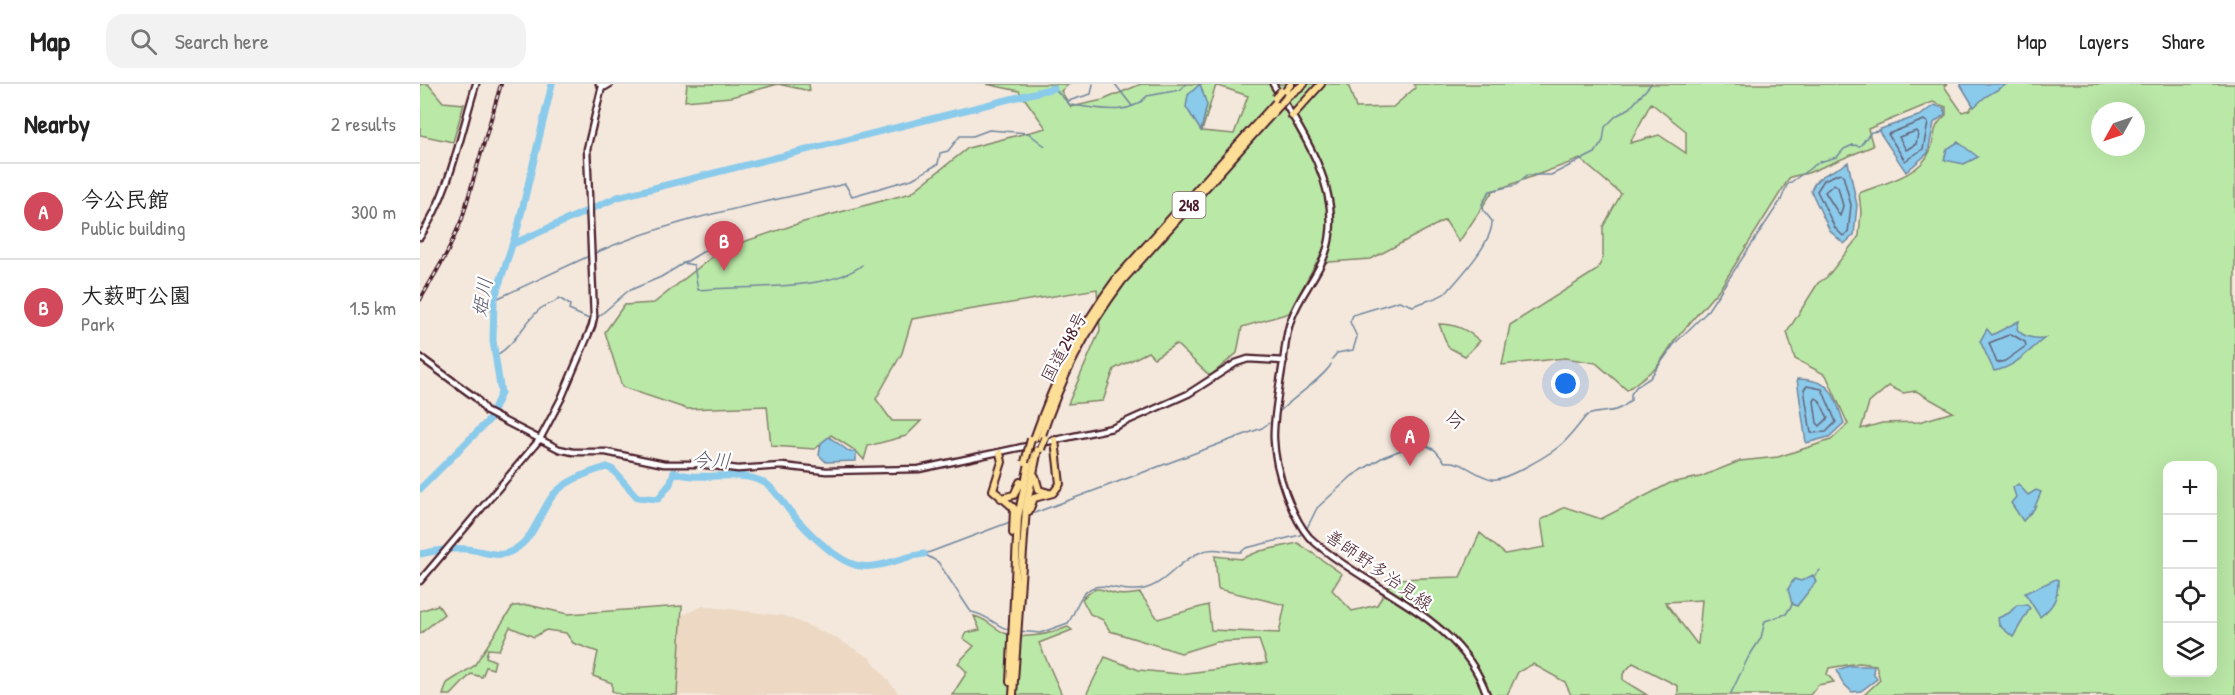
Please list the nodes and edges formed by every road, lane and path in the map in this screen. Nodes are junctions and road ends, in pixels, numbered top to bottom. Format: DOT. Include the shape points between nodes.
graph roads {
  1 [pos="476,84"];
  2 [pos="610,84"];
  3 [pos="1273,84"];
  4 [pos="1289,84"];
  5 [pos="1298,84"];
  6 [pos="1304,84"];
  7 [pos="1322,84"];
  8 [pos="601,85"];
  9 [pos="1284,95"];
  10 [pos="1277,101"];
  11 [pos="1292,116"];
  12 [pos="420,237"];
  13 [pos="420,357"];
  14 [pos="1284,360"];
  15 [pos="1038,437"];
  16 [pos="540,439"];
  17 [pos="1055,440"];
  18 [pos="1040,449"];
  19 [pos="1000,453"];
  20 [pos="1053,493"];
  21 [pos="1000,498"];
  22 [pos="1021,517"];
  23 [pos="420,581"];
  24 [pos="1014,637"];
  25 [pos="1012,695"];
  26 [pos="1487,695"];
  1 -- 12 [label="street" via="450,172"];
  2 -- 8 [label="street"];
  3 -- 11 [label="street, 善師野多治見線"];
  4 -- 9 [label="highway, 国道248号 / 248"];
  5 -- 9 [label="highway, 国道248号 / 248"];
  6 -- 9 [label="highway"];
  7 -- 11 [label="highway"];
  8 -- 16 [label="street" via="587,149 594,320"];
  9 -- 10 [label="highway, 国道248号 / 248, bridge"];
  10 -- 15 [label="highway, 国道248号 / 248" via="1122,281 1090,327"];
  10 -- 15 [label="highway, 国道248号 / 248" via="1097,305 1057,377"];
  11 -- 14 [label="street, 善師野多治見線" via="1324,185 1331,234 1321,263 1291,319"];
  13 -- 16 [label="street" via="476,398 487,412"];
  14 -- 17 [label="street" via="1241,361 1188,394 1127,422"];
  14 -- 26 [label="street, 善師野多治見線" via="1272,428 1273,450 1276,467 1304,531 1323,549 1454,640 1474,664"];
  15 -- 18 [label="highway, 国道248号 / 248, bridge"];
  15 -- 21 [label="highway, bridge" via="1014,495"];
  15 -- 22 [label="highway, 国道248号 / 248, bridge" via="1031,453"];
  16 -- 19 [label="street" via="573,453 606,452 664,465 738,469 919,469"];
  16 -- 23 [label="street"];
  17 -- 19 [label="street"];
  17 -- 20 [label="highway" via="1060,484"];
  18 -- 20 [label="highway" via="1036,486"];
  18 -- 22 [label="highway, 国道248号 / 248"];
  19 -- 21 [label="highway" via="1002,462 993,486"];
  20 -- 22 [label="highway" via="1034,498"];
  21 -- 22 [label="highway"];
  22 -- 24 [label="highway"];
  22 -- 24 [label="highway" via="1024,526"];
  24 -- 25 [label="highway"];
}
